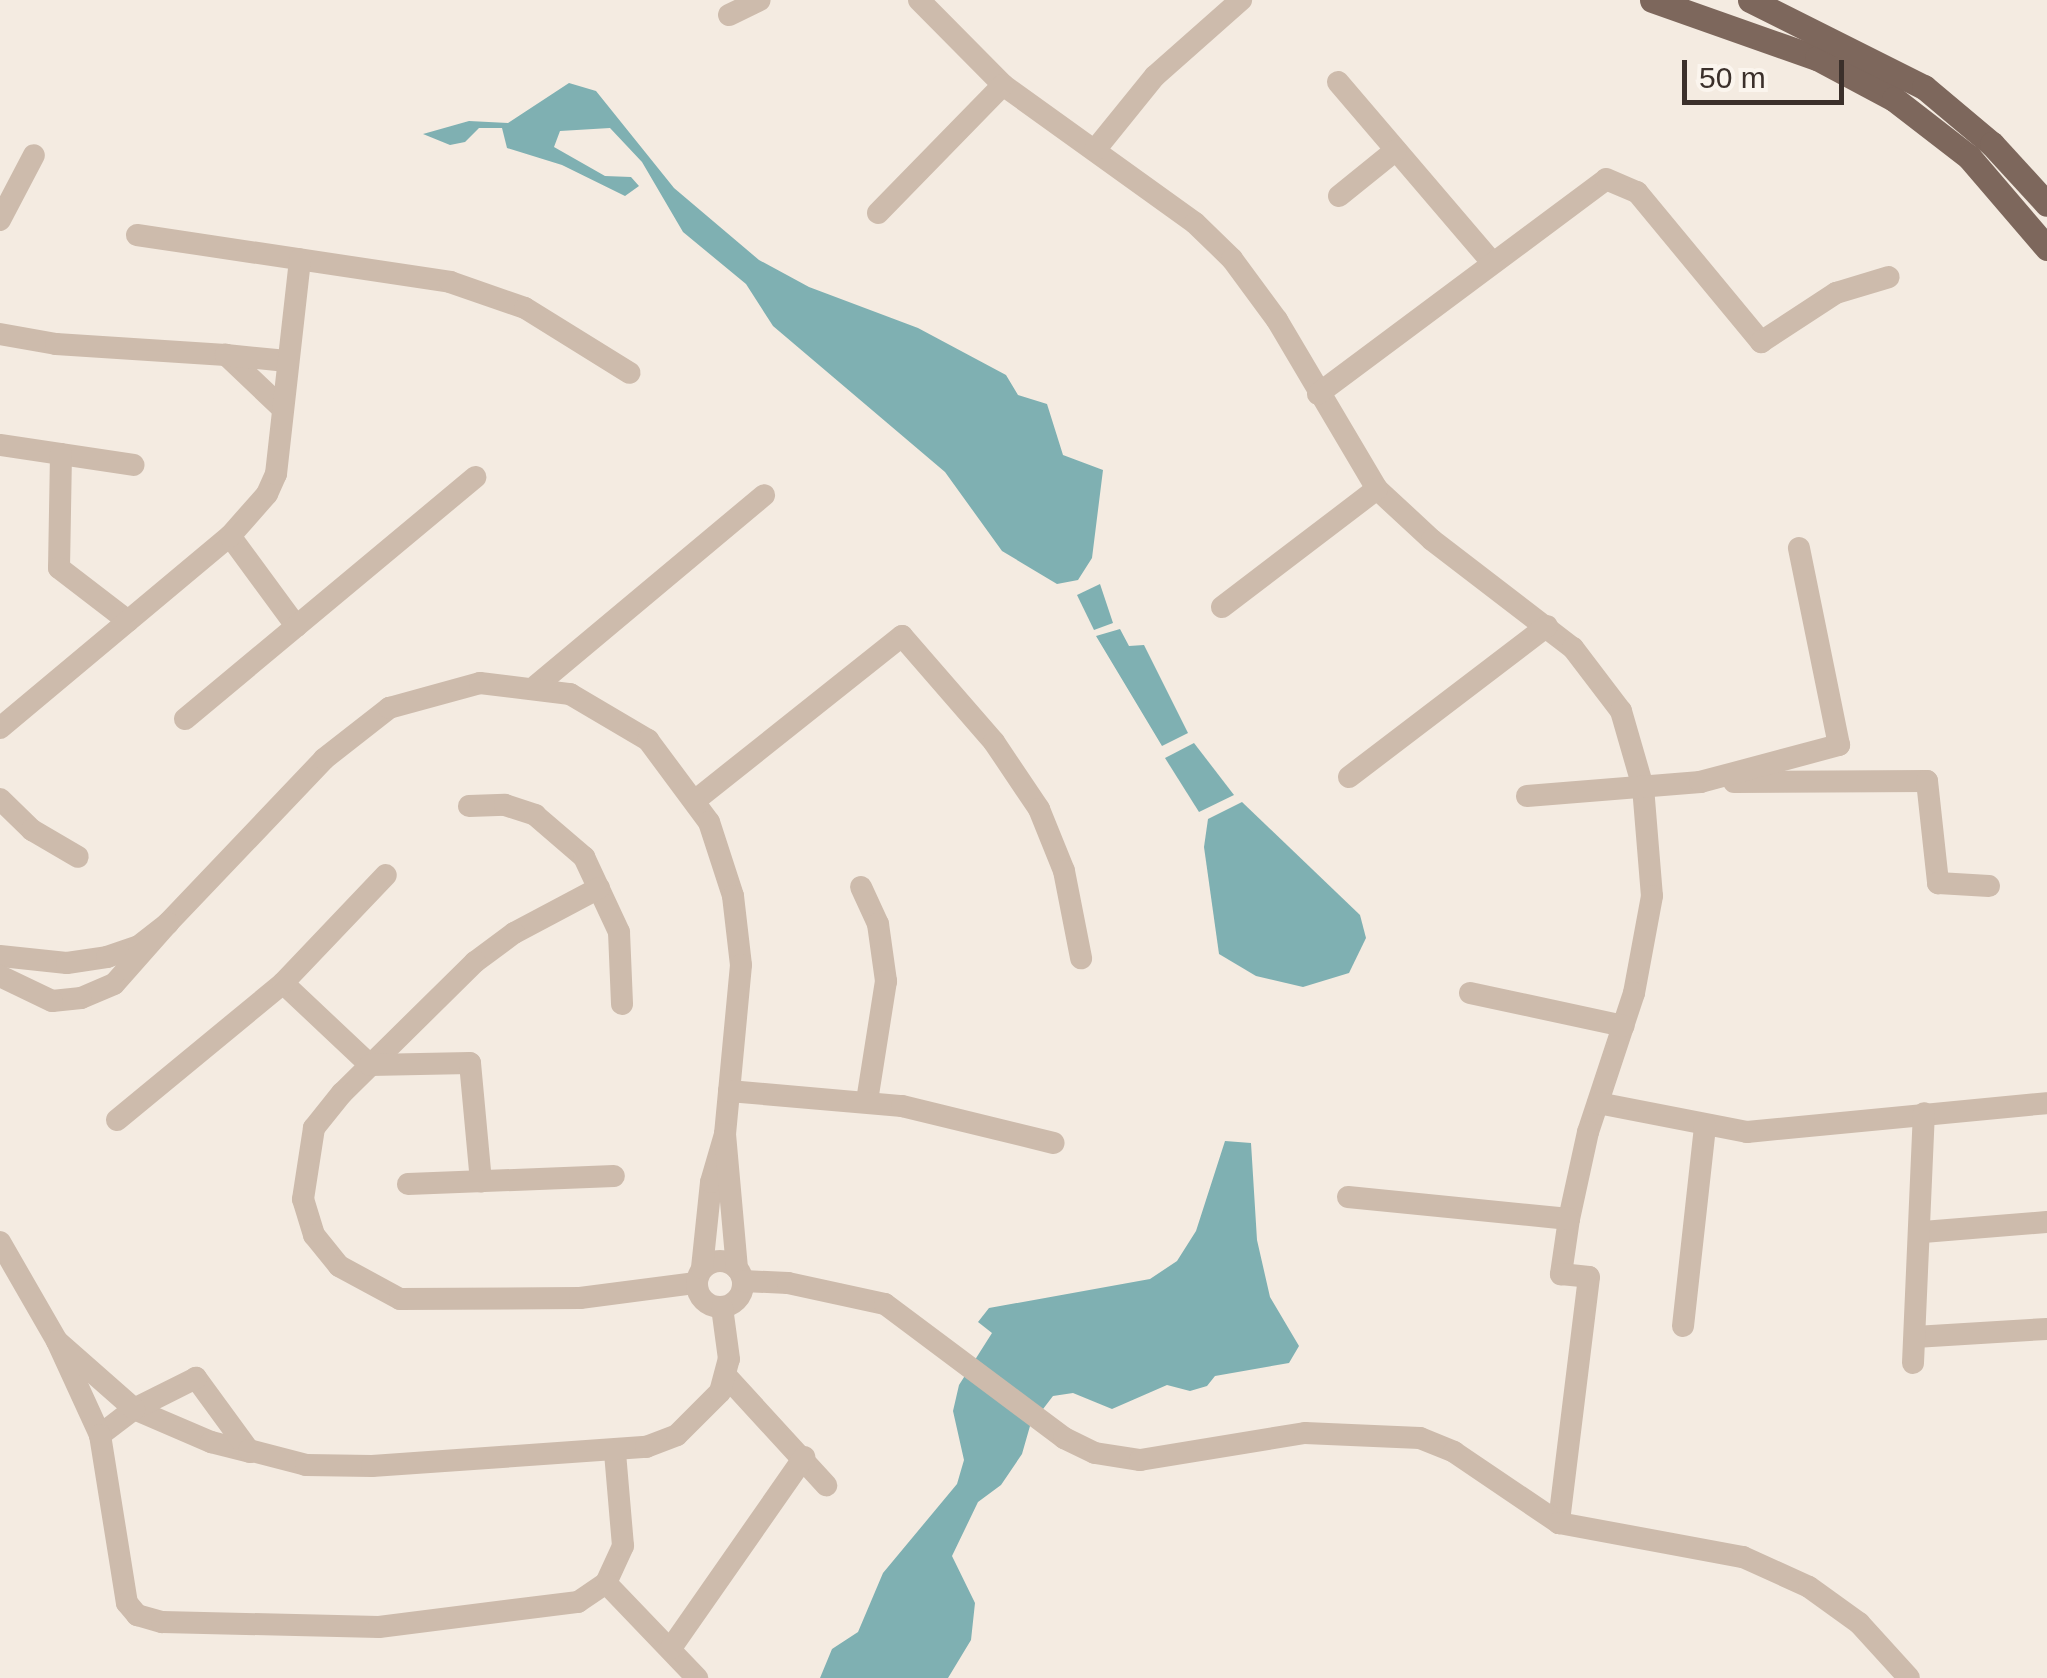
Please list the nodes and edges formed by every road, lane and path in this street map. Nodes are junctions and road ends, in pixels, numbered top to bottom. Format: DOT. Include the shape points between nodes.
graph roads {
  1 [pos="760,0"];
  2 [pos="919,0"];
  3 [pos="1241,0"];
  4 [pos="1652,0"];
  5 [pos="1750,0"];
  6 [pos="729,15"];
  7 [pos="1338,82"];
  8 [pos="1003,85"];
  9 [pos="1096,150"];
  10 [pos="1396,150"];
  11 [pos="34,156"];
  12 [pos="1338,196"];
  13 [pos="2047,204"];
  14 [pos="878,213"];
  15 [pos="0,220"];
  16 [pos="137,235"];
  17 [pos="2047,248"];
  18 [pos="300,259"];
  19 [pos="1492,262"];
  20 [pos="1889,277"];
  21 [pos="0,334"];
  22 [pos="226,355"];
  23 [pos="287,361"];
  24 [pos="630,373"];
  25 [pos="1318,394"];
  26 [pos="282,409"];
  27 [pos="0,445"];
  28 [pos="62,454"];
  29 [pos="134,465"];
  30 [pos="475,477"];
  31 [pos="1377,489"];
  32 [pos="764,495"];
  33 [pos="230,536"];
  34 [pos="1800,548"];
  35 [pos="1222,607"];
  36 [pos="128,621"];
  37 [pos="296,626"];
  38 [pos="1547,626"];
  39 [pos="537,685"];
  40 [pos="184,720"];
  41 [pos="0,728"];
  42 [pos="1839,744"];
  43 [pos="1348,777"];
  44 [pos="1841,781"];
  45 [pos="1700,782"];
  46 [pos="1643,787"];
  47 [pos="1527,796"];
  48 [pos="0,798"];
  49 [pos="697,799"];
  50 [pos="470,806"];
  51 [pos="78,857"];
  52 [pos="386,875"];
  53 [pos="1989,886"];
  54 [pos="861,887"];
  55 [pos="599,888"];
  56 [pos="168,924"];
  57 [pos="0,956"];
  58 [pos="1080,958"];
  59 [pos="0,976"];
  60 [pos="283,983"];
  61 [pos="1470,992"];
  62 [pos="622,1004"];
  63 [pos="1624,1026"];
  64 [pos="370,1065"];
  65 [pos="729,1091"];
  66 [pos="867,1102"];
  67 [pos="1598,1103"];
  68 [pos="2047,1103"];
  69 [pos="1924,1113"];
  70 [pos="118,1120"];
  71 [pos="1706,1126"];
  72 [pos="725,1134"];
  73 [pos="1054,1143"];
  74 [pos="614,1176"];
  75 [pos="481,1181"];
  76 [pos="408,1184"];
  77 [pos="1348,1197"];
  78 [pos="1568,1219"];
  79 [pos="2047,1222"];
  80 [pos="1924,1232"];
  81 [pos="0,1242"];
  82 [pos="740,1274"];
  83 [pos="699,1276"];
  84 [pos="722,1307"];
  85 [pos="1683,1326"];
  86 [pos="2047,1329"];
  87 [pos="1915,1337"];
  88 [pos="57,1340"];
  89 [pos="1913,1363"];
  90 [pos="727,1376"];
  91 [pos="134,1408"];
  92 [pos="100,1436"];
  93 [pos="249,1450"];
  94 [pos="615,1453"];
  95 [pos="804,1458"];
  96 [pos="826,1486"];
  97 [pos="1560,1523"];
  98 [pos="606,1582"];
  99 [pos="671,1648"];
  100 [pos="697,1678"];
  101 [pos="1909,1678"];
  1 -- 6 [label="street"];
  2 -- 8 [label="street"];
  3 -- 9 [label="street" via="1155,76"];
  4 -- 17 [label="main road" via="1817,58 1894,99 1970,157"];
  5 -- 13 [label="main road" via="1924,88 1992,144"];
  7 -- 10 [label="street"];
  8 -- 9 [label="street"];
  8 -- 14 [label="street"];
  9 -- 25 [label="street" via="1232,259 1258,290"];
  10 -- 12 [label="street"];
  10 -- 19 [label="street"];
  11 -- 15 [label="street"];
  16 -- 18 [label="street"];
  18 -- 23 [label="street"];
  18 -- 24 [label="street" via="482,291 573,334"];
  19 -- 20 [label="street" via="1606,179 1637,192 1761,342 1836,293"];
  19 -- 25 [label="street"];
  21 -- 22 [label="street"];
  22 -- 23 [label="street"];
  22 -- 26 [label="street"];
  23 -- 26 [label="street"];
  25 -- 31 [label="street"];
  26 -- 33 [label="street" via="276,474 253,514"];
  27 -- 28 [label="street"];
  28 -- 29 [label="street"];
  28 -- 36 [label="street" via="59,568"];
  30 -- 37 [label="street"];
  31 -- 35 [label="street"];
  31 -- 38 [label="street" via="1432,540"];
  32 -- 39 [label="street"];
  33 -- 36 [label="street"];
  33 -- 37 [label="street"];
  34 -- 42 [label="street"];
  36 -- 41 [label="street"];
  37 -- 40 [label="street"];
  38 -- 43 [label="street"];
  38 -- 46 [label="street" via="1574,648 1620,712"];
  39 -- 49 [label="street" via="587,702 648,740"];
  39 -- 56 [label="street" via="480,682 389,708 324,759"];
  42 -- 44 [label="street"];
  42 -- 45 [label="street"];
  44 -- 45 [label="street"];
  44 -- 53 [label="street" via="1926,780 1938,883"];
  45 -- 46 [label="street"];
  46 -- 47 [label="street"];
  46 -- 63 [label="street" via="1652,896"];
  48 -- 51 [label="street" via="32,830"];
  49 -- 58 [label="street" via="902,636 994,742 1039,810 1064,871"];
  49 -- 65 [label="street" via="732,896 741,964"];
  50 -- 55 [label="street" via="535,815 574,845"];
  52 -- 60 [label="street"];
  54 -- 66 [label="street" via="878,924 886,981"];
  55 -- 62 [label="street" via="619,932"];
  55 -- 64 [label="street" via="475,962"];
  56 -- 57 [label="street" via="138,946 107,957 67,962"];
  56 -- 59 [label="street" via="114,984 81,998 52,1001"];
  60 -- 64 [label="street"];
  60 -- 70 [label="street"];
  61 -- 63 [label="street"];
  63 -- 67 [label="street"];
  64 -- 75 [label="street" via="470,1064"];
  64 -- 83 [label="street" via="314,1128 303,1199 314,1235 362,1284 400,1298 452,1302 580,1298"];
  65 -- 66 [label="street"];
  65 -- 72 [label="street"];
  66 -- 73 [label="street"];
  67 -- 71 [label="street"];
  67 -- 78 [label="street"];
  68 -- 69 [label="street"];
  69 -- 71 [label="street" via="1791,1131"];
  69 -- 80 [label="street"];
  71 -- 85 [label="street"];
  72 -- 82 [label="street"];
  72 -- 83 [label="street" via="711,1182"];
  74 -- 75 [label="street"];
  75 -- 76 [label="street"];
  77 -- 78 [label="street"];
  78 -- 97 [label="street" via="1562,1274 1589,1277"];
  79 -- 80 [label="street"];
  80 -- 87 [label="street"];
  81 -- 88 [label="street"];
  82 -- 83 [label="street" via="724,1260"];
  82 -- 84 [label="street" via="736,1301"];
  82 -- 97 [label="street" via="884,1304 1064,1438 1095,1453 1140,1460 1305,1433 1420,1438 1454,1452"];
  83 -- 84 [label="street" via="701,1298"];
  84 -- 90 [label="street"];
  86 -- 87 [label="street"];
  87 -- 89 [label="street"];
  88 -- 91 [label="street"];
  88 -- 92 [label="street"];
  90 -- 94 [label="street" via="704,1413 677,1435"];
  90 -- 95 [label="street"];
  91 -- 92 [label="street"];
  91 -- 93 [label="street" via="210,1442"];
  91 -- 93 [label="street" via="196,1378"];
  92 -- 98 [label="street" via="120,1579 137,1615 162,1622 379,1627 578,1602"];
  93 -- 94 [label="street" via="306,1465 372,1466"];
  94 -- 98 [label="street" via="624,1532"];
  95 -- 96 [label="street"];
  95 -- 99 [label="street"];
  97 -- 101 [label="street" via="1743,1557 1809,1587"];
  98 -- 99 [label="street"];
  99 -- 100 [label="street"];
}
